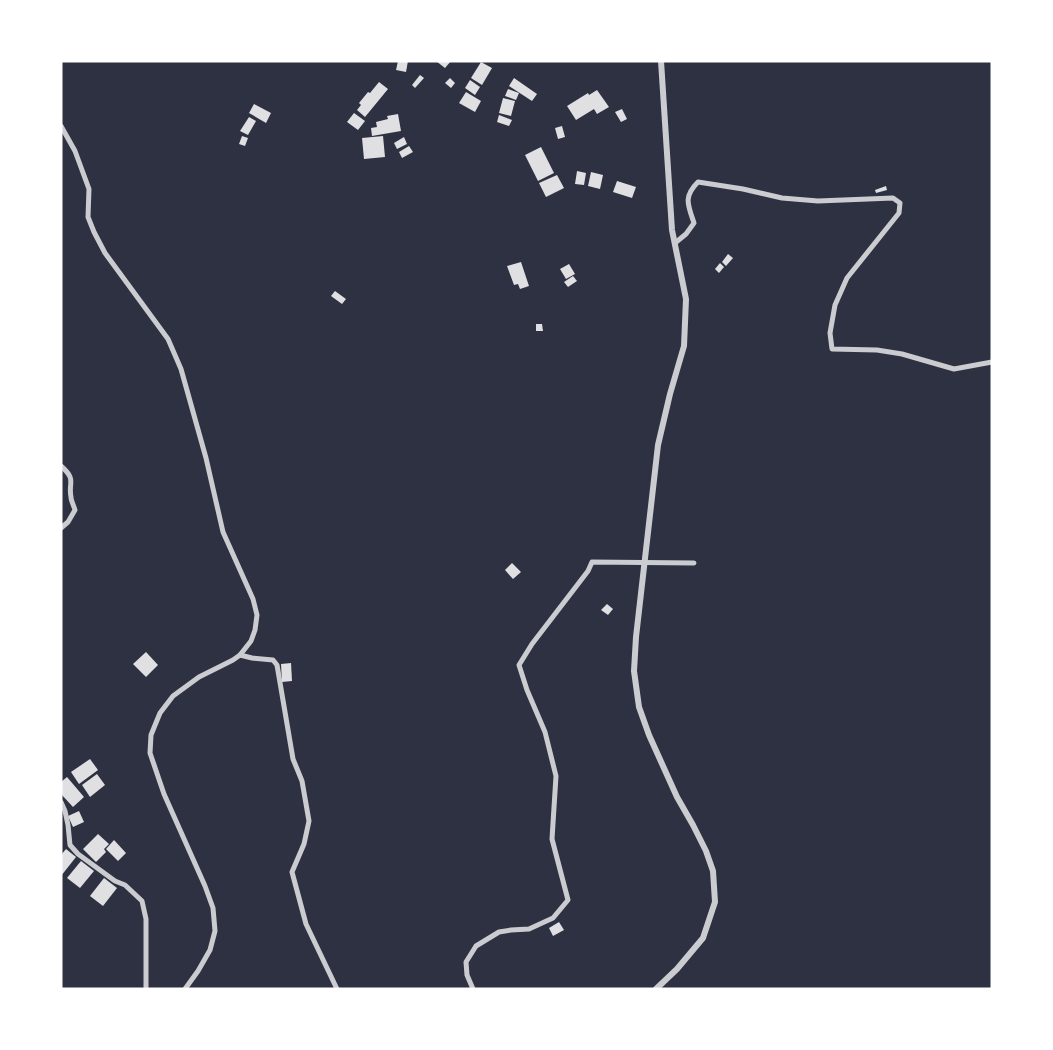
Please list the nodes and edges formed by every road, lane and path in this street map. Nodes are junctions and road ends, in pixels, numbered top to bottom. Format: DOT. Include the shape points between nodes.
graph roads {
  1 [pos="661,61"];
  2 [pos="61,126"];
  3 [pos="675,243"];
  4 [pos="992,362"];
  5 [pos="61,466"];
  6 [pos="61,528"];
  7 [pos="694,562"];
  8 [pos="240,654"];
  9 [pos="61,802"];
  10 [pos="146,989"];
  11 [pos="184,989"];
  12 [pos="337,989"];
  13 [pos="473,989"];
  14 [pos="656,989"];
  1 -- 3 [label="street"];
  2 -- 8 [label="street" via="76,151 89,189 88,217 94,232 105,253 168,338 181,369 223,532 257,615 251,641"];
  3 -- 4 [label="street" via="694,223 687,201 691,189 698,182 782,198 818,201 893,198 900,203 899,212 847,278 835,305 830,334 832,349 902,354 954,369"];
  3 -- 14 [label="street" via="686,299 684,346 658,444 634,671 639,707 649,734 711,864 715,902 703,938"];
  5 -- 6 [label="street" via="72,480 71,497 75,510"];
  7 -- 13 [label="street" via="592,562 519,665 545,732 556,776 552,839 568,900 553,918 529,929 499,932 476,946 466,962 466,975"];
  8 -- 11 [label="street" via="198,677 173,696 160,713 151,736 150,753 164,794 213,908 215,931 210,950"];
  8 -- 12 [label="street" via="273,660 277,665 293,759 302,781 309,821 304,844 292,872 306,924"];
  9 -- 10 [label="street" via="70,845 78,854 125,885 142,902 146,919"];
}
